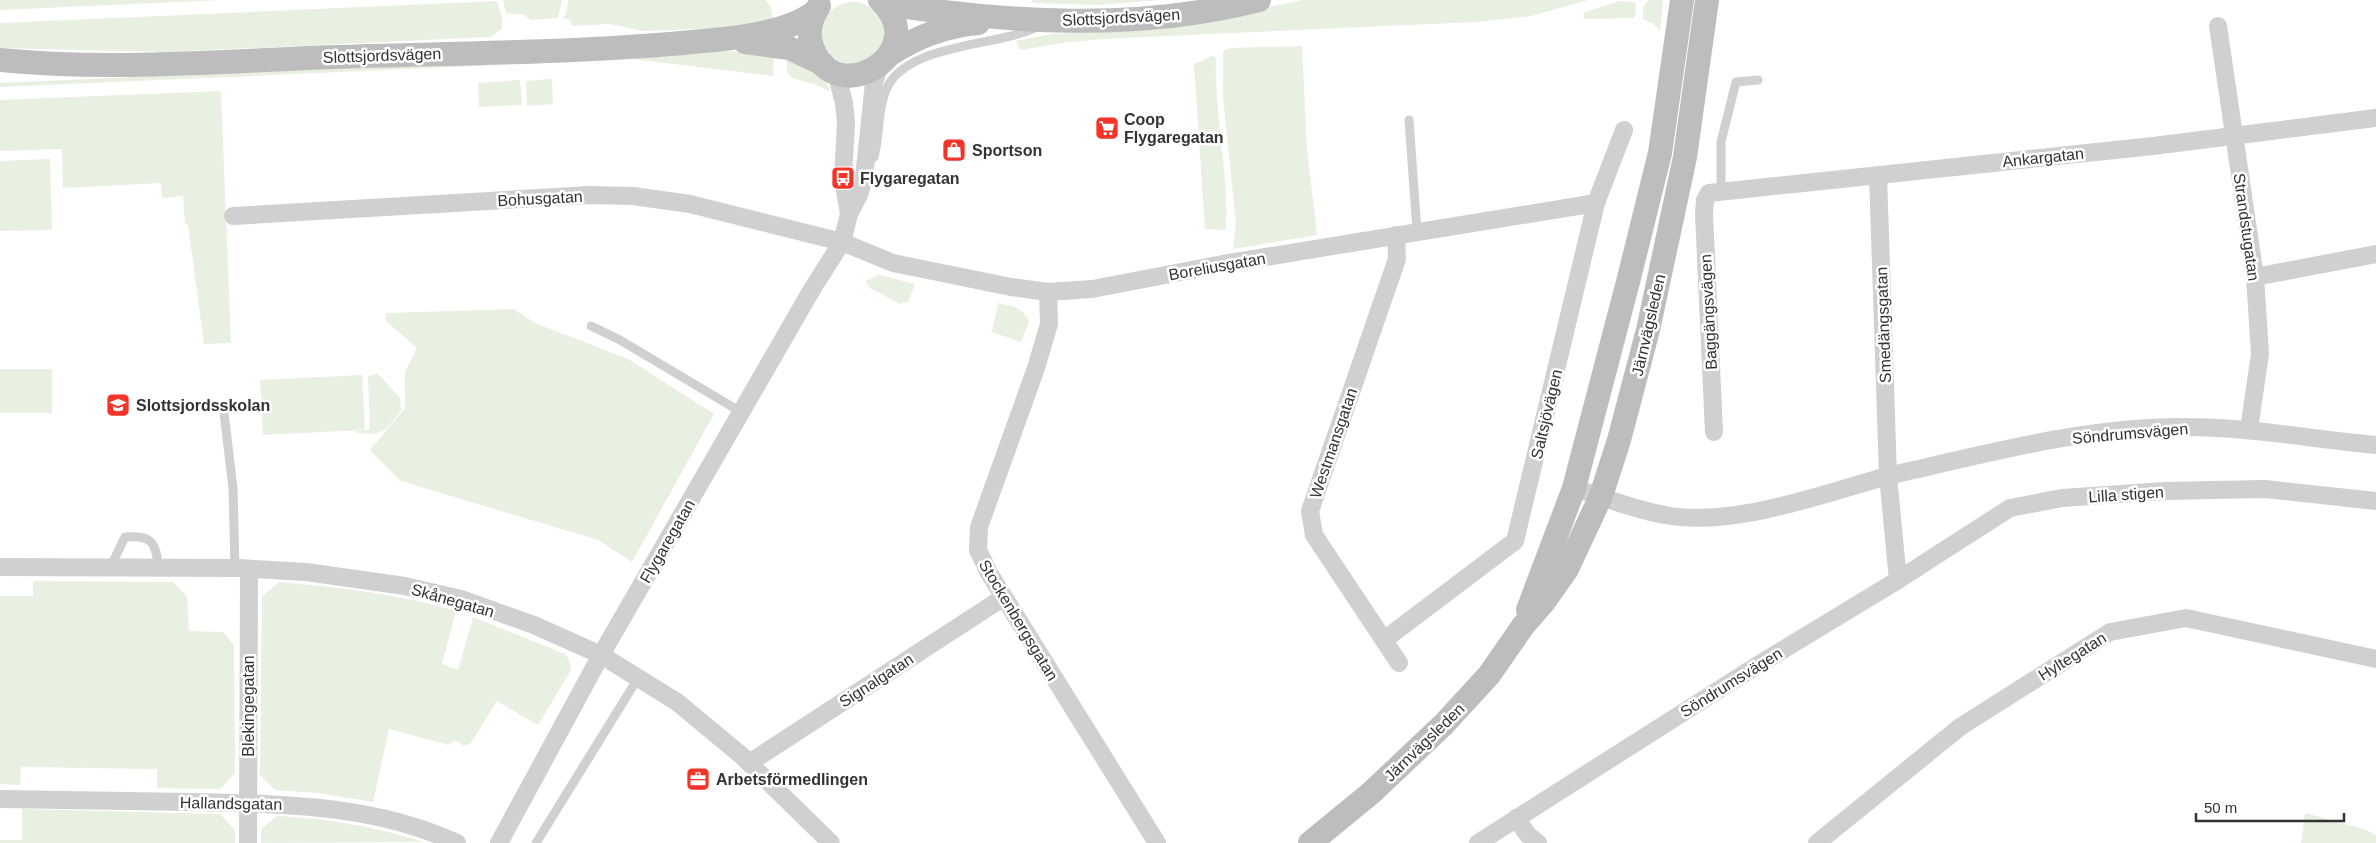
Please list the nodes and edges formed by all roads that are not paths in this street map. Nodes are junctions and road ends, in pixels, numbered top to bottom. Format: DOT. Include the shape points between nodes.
graph roads {
  1 [pos="1260,0"];
  2 [pos="882,2"];
  3 [pos="1682,2"];
  4 [pos="1708,3"];
  5 [pos="821,5"];
  6 [pos="1012,20"];
  7 [pos="1050,21"];
  8 [pos="2218,26"];
  9 [pos="715,40"];
  10 [pos="0,60"];
  11 [pos="884,61"];
  12 [pos="49,65"];
  13 [pos="829,68"];
  14 [pos="0,70"];
  15 [pos="1758,80"];
  16 [pos="2376,118"];
  17 [pos="1409,120"];
  18 [pos="1624,130"];
  19 [pos="2233,135"];
  20 [pos="1878,175"];
  21 [pos="864,178"];
  22 [pos="1715,192"];
  23 [pos="1596,203"];
  24 [pos="849,214"];
  25 [pos="233,216"];
  26 [pos="1417,231"];
  27 [pos="1396,235"];
  28 [pos="842,242"];
  29 [pos="2376,254"];
  30 [pos="2255,277"];
  31 [pos="1048,292"];
  32 [pos="591,326"];
  33 [pos="740,412"];
  34 [pos="224,414"];
  35 [pos="2249,429"];
  36 [pos="1714,432"];
  37 [pos="2376,445"];
  38 [pos="1888,476"];
  39 [pos="1574,488"];
  40 [pos="1601,496"];
  41 [pos="2376,501"];
  42 [pos="0,567"];
  43 [pos="110,568"];
  44 [pos="159,568"];
  45 [pos="242,568"];
  46 [pos="1898,580"];
  47 [pos="1004,597"];
  48 [pos="1522,626"];
  49 [pos="1384,640"];
  50 [pos="601,655"];
  51 [pos="2376,659"];
  52 [pos="1398,663"];
  53 [pos="638,678"];
  54 [pos="749,763"];
  55 [pos="0,798"];
  56 [pos="248,803"];
  57 [pos="1516,818"];
  58 [pos="248,843"];
  59 [pos="458,843"];
  60 [pos="500,843"];
  61 [pos="536,843"];
  62 [pos="831,843"];
  63 [pos="1157,843"];
  64 [pos="1310,843"];
  65 [pos="1478,843"];
  66 [pos="1538,843"];
  67 [pos="1817,843"];
  1 -- 7 [label="main road, Slottsjordsvägen" via="1163,18"];
  2 -- 6 [label="main road, Slottsjordsvägen"];
  2 -- 11 [label="main road, Slottsjordsvägen" via="891,13 896,29 895,40"];
  3 -- 39 [label="main road, Järnvägsleden" via="1660,153"];
  4 -- 40 [label="main road, Järnvägsleden" via="1673,215 1645,339"];
  5 -- 9 [label="main road, Slottsjordsvägen" via="807,19 787,26"];
  5 -- 13 [label="main road, Slottsjordsvägen" via="811,24 810,38 814,52"];
  6 -- 7 [label="main road, Slottsjordsvägen"];
  6 -- 11 [label="main road, Slottsjordsvägen" via="935,31 909,42"];
  7 -- 21 [label="lane" via="1032,30 926,57 906,67 886,89 875,156"];
  8 -- 19 [label="street, Strandstugatan"];
  9 -- 12 [label="main road, Slottsjordsvägen" via="595,48"];
  9 -- 13 [label="main road, Slottsjordsvägen" via="789,48"];
  10 -- 12 [label="main road, Slottsjordsvägen"];
  11 -- 13 [label="main road, Slottsjordsvägen" via="858,75"];
  11 -- 21 [label="street, Flygaregatan" via="872,97"];
  12 -- 14 [label="main road, Slottsjordsvägen"];
  13 -- 24 [label="street, Flygaregatan" via="844,102 843,178"];
  15 -- 22 [label="lane" via="1736,82 1722,142"];
  16 -- 19 [label="street, Ankargatan"];
  17 -- 26 [label="lane"];
  18 -- 23 [label="street, Saltsjövägen"];
  19 -- 20 [label="street, Ankargatan"];
  19 -- 30 [label="street, Strandstugatan"];
  20 -- 22 [label="street, Ankargatan"];
  20 -- 38 [label="street, Smedängsgatan"];
  21 -- 24 [label="street, Flygaregatan"];
  22 -- 36 [label="street, Baggängsvägen" via="1705,200 1704,214"];
  23 -- 26 [label="street, Boreliusgatan"];
  23 -- 49 [label="street, Saltsjövägen" via="1515,541"];
  24 -- 28 [label="street, Flygaregatan"];
  25 -- 28 [label="street, Bohusgatan" via="588,195 633,196 690,204"];
  26 -- 27 [label="street, Boreliusgatan"];
  27 -- 31 [label="street, Boreliusgatan" via="1092,289"];
  27 -- 49 [label="street, Westmansgatan" via="1397,259 1310,511 1314,535"];
  28 -- 31 [label="street, Boreliusgatan" via="893,263"];
  28 -- 33 [label="street, Flygaregatan"];
  29 -- 30 [label="street"];
  30 -- 35 [label="street, Strandstugatan" via="2260,354"];
  31 -- 47 [label="street, Stockenbergsgatan" via="1049,324 979,527 980,555"];
  32 -- 33 [label="lane"];
  33 -- 50 [label="street, Flygaregatan"];
  34 -- 45 [label="lane"];
  35 -- 37 [label="street, Söndrumsvägen"];
  35 -- 38 [label="street, Söndrumsvägen" via="2181,427 2094,434 2016,447"];
  38 -- 40 [label="street, Söndrumsvägen" via="1749,513 1714,517 1664,515"];
  38 -- 46 [label="street"];
  39 -- 40 [label="street, Söndrumsvägen"];
  39 -- 48 [label="main road, Järnvägsleden"];
  40 -- 48 [label="main road, Järnvägsleden" via="1567,569"];
  41 -- 46 [label="street, Lilla stigen" via="2265,489 2062,498 2010,508"];
  42 -- 43 [label="street, Skånegatan"];
  43 -- 44 [label="street, Skånegatan"];
  43 -- 44 [label="lane" via="125,537 139,536 150,540 156,548"];
  44 -- 45 [label="street, Skånegatan"];
  45 -- 50 [label="street, Skånegatan" via="365,579 461,599 534,625"];
  45 -- 56 [label="street, Blekingegatan"];
  46 -- 57 [label="street, Söndrumsvägen"];
  47 -- 54 [label="street, Signalgatan"];
  47 -- 63 [label="street, Stockenbergsgatan"];
  48 -- 64 [label="main road, Järnvägsleden" via="1489,676 1444,724 1371,793"];
  49 -- 52 [label="street, Westmansgatan"];
  50 -- 53 [label="street, Skånegatan"];
  50 -- 60 [label="street, Flygaregatan"];
  51 -- 67 [label="street, Hyltegatan" via="2186,618 2110,632 1960,727"];
  53 -- 54 [label="street, Skånegatan" via="676,702"];
  53 -- 61 [label="lane"];
  54 -- 62 [label="street, Skånegatan"];
  55 -- 56 [label="street, Hallandsgatan"];
  56 -- 58 [label="street, Blekingegatan"];
  56 -- 59 [label="street, Hallandsgatan" via="318,806 386,818"];
  57 -- 65 [label="street, Söndrumsvägen"];
  57 -- 66 [label="street"];
}
